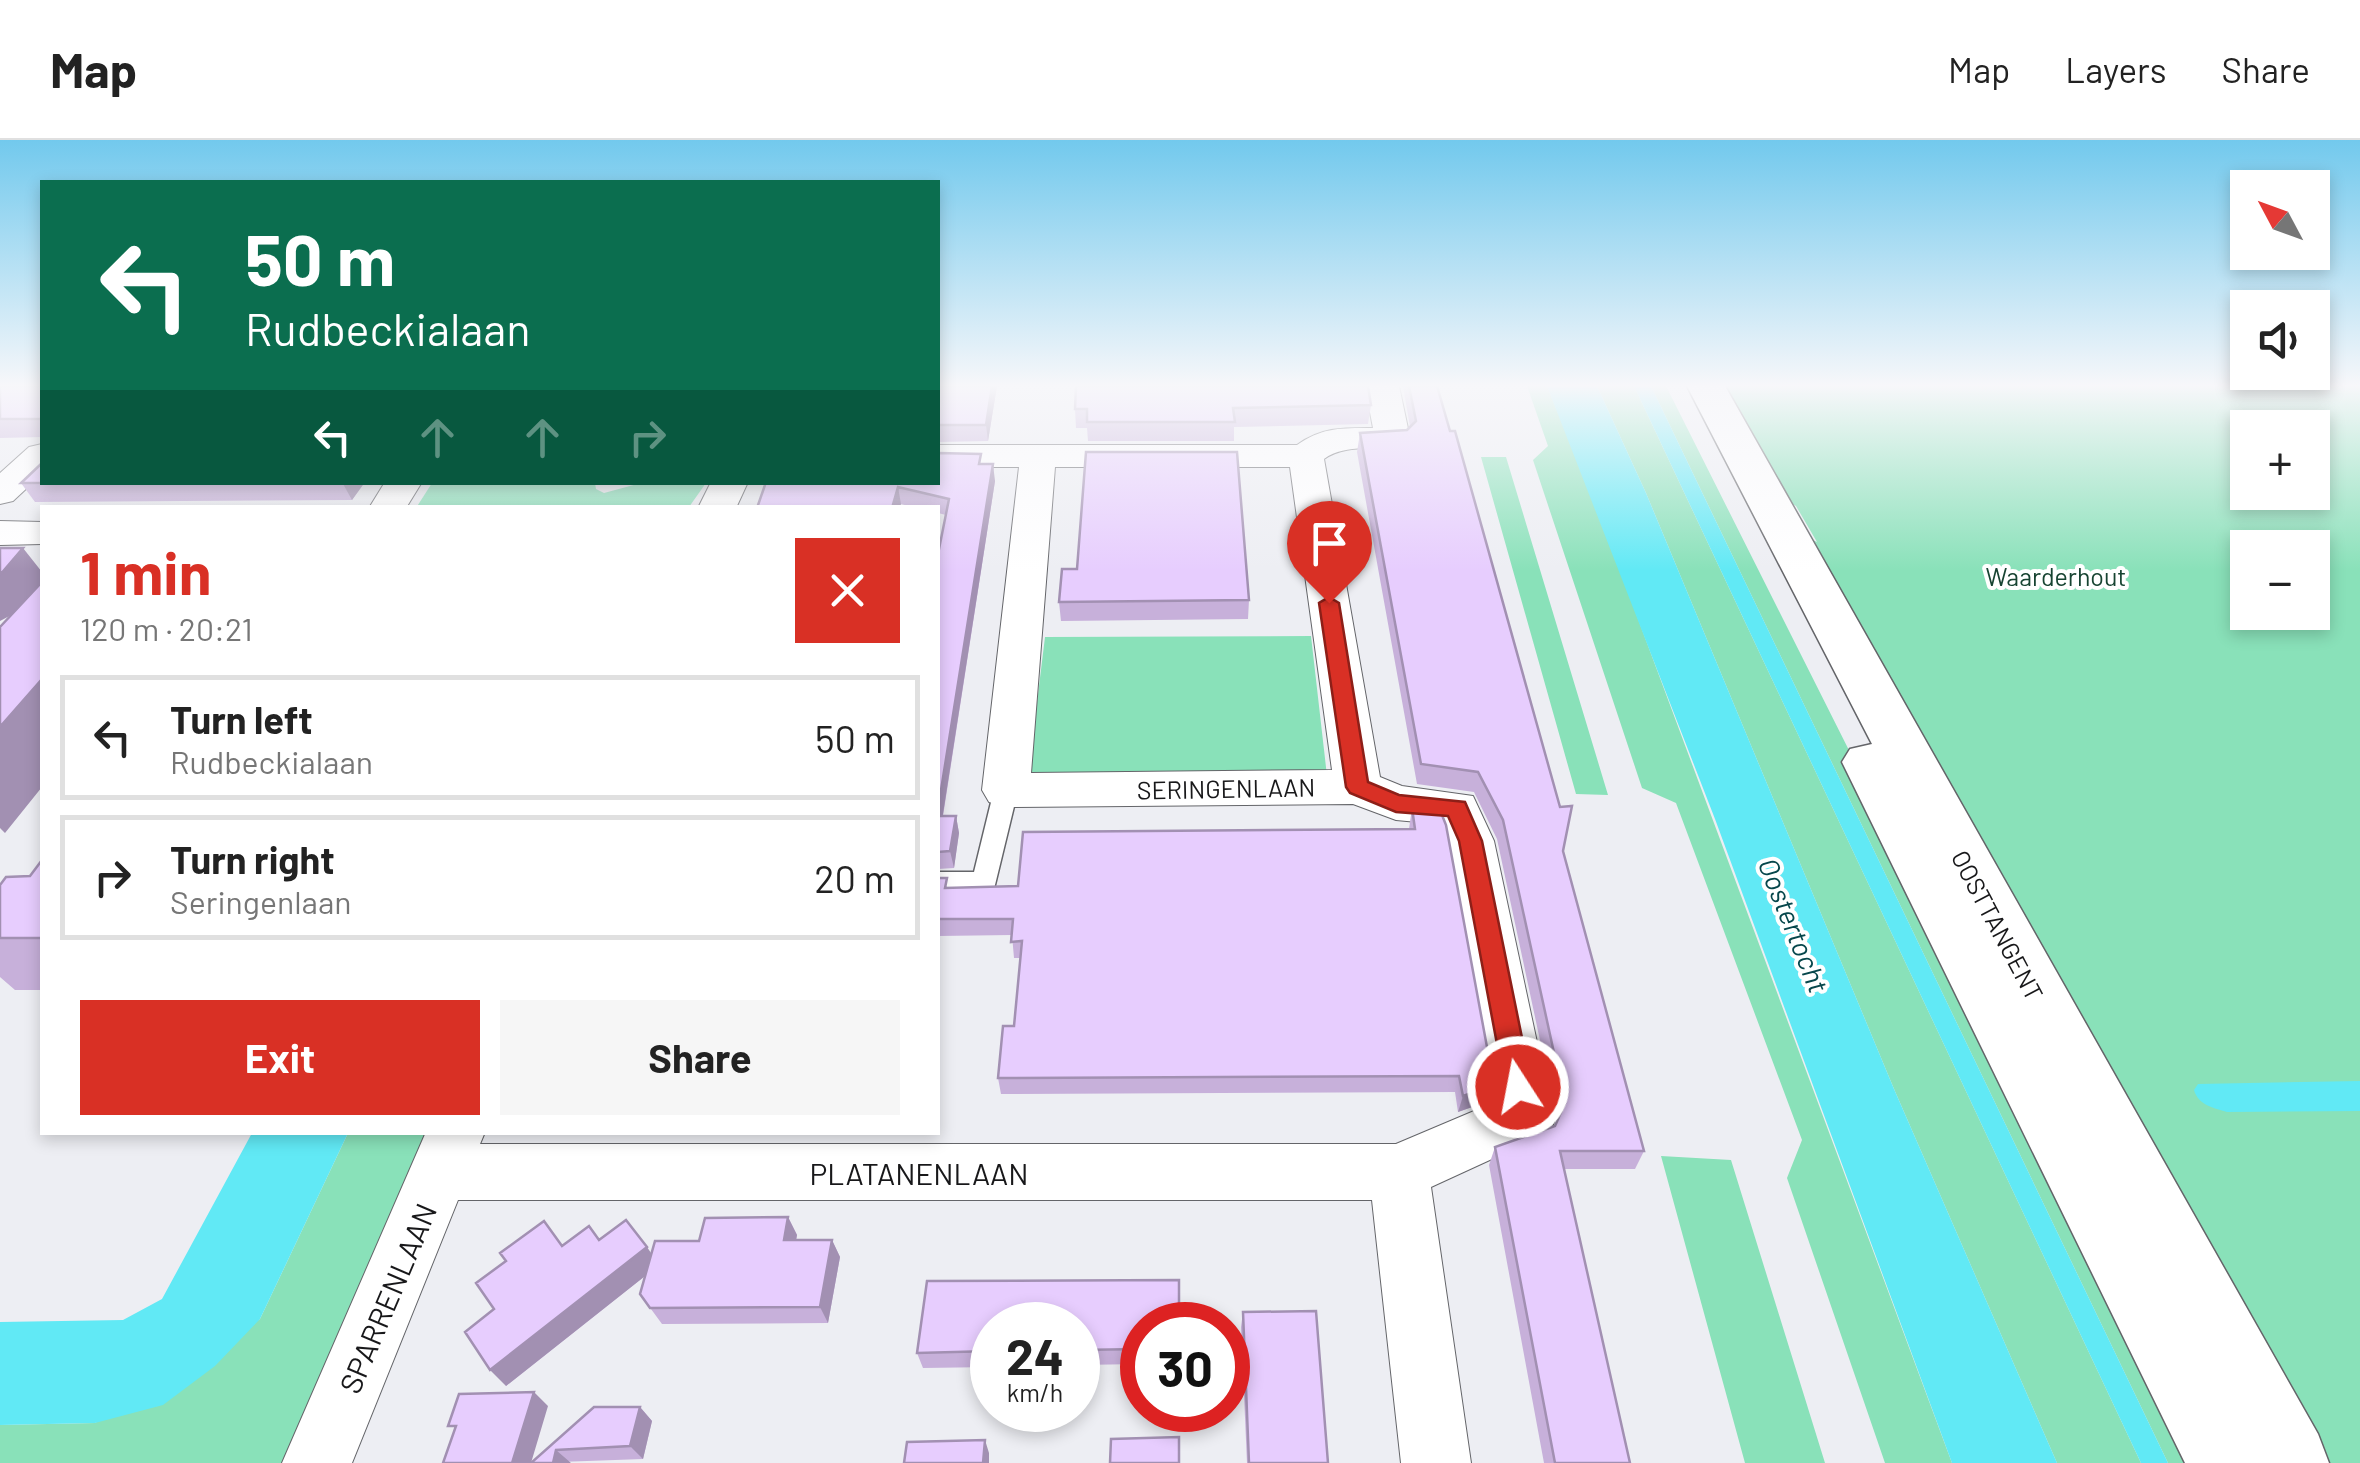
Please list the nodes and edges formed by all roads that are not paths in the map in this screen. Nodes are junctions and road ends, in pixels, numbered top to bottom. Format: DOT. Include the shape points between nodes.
graph roads {
  1 [pos="1317,448"];
  2 [pos="1707,448"];
  3 [pos="1739,448"];
  4 [pos="40,456"];
  5 [pos="940,456"];
  6 [pos="1038,456"];
  7 [pos="1306,456"];
  8 [pos="0,493"];
  9 [pos="0,532"];
  10 [pos="40,532"];
  11 [pos="1358,787"];
  12 [pos="1006,790"];
  13 [pos="940,882"];
  14 [pos="448,1152"];
  15 [pos="1399,1172"];
  16 [pos="317,1463"];
  17 [pos="1436,1463"];
  18 [pos="2228,1463"];
  19 [pos="2290,1463"];
  1 -- 7 [label="street"];
  2 -- 18 [label="main road, OOSTTANGENT"];
  3 -- 19 [label="main road, OOSTTANGENT"];
  4 -- 8 [label="street"];
  5 -- 6 [label="street"];
  6 -- 7 [label="street"];
  6 -- 12 [label="street"];
  7 -- 11 [label="street"];
  9 -- 10 [label="street"];
  11 -- 12 [label="street, SERINGENLAAN"];
  11 -- 15 [label="street, PLATANENLAAN" via="1396,804 1456,808 1470,841 1526,1122 1497,1128"];
  12 -- 13 [label="lane" via="984,882"];
  14 -- 15 [label="street, PLATANENLAAN"];
  14 -- 16 [label="street, SPARRENLAAN"];
  15 -- 17 [label="street"];
}
